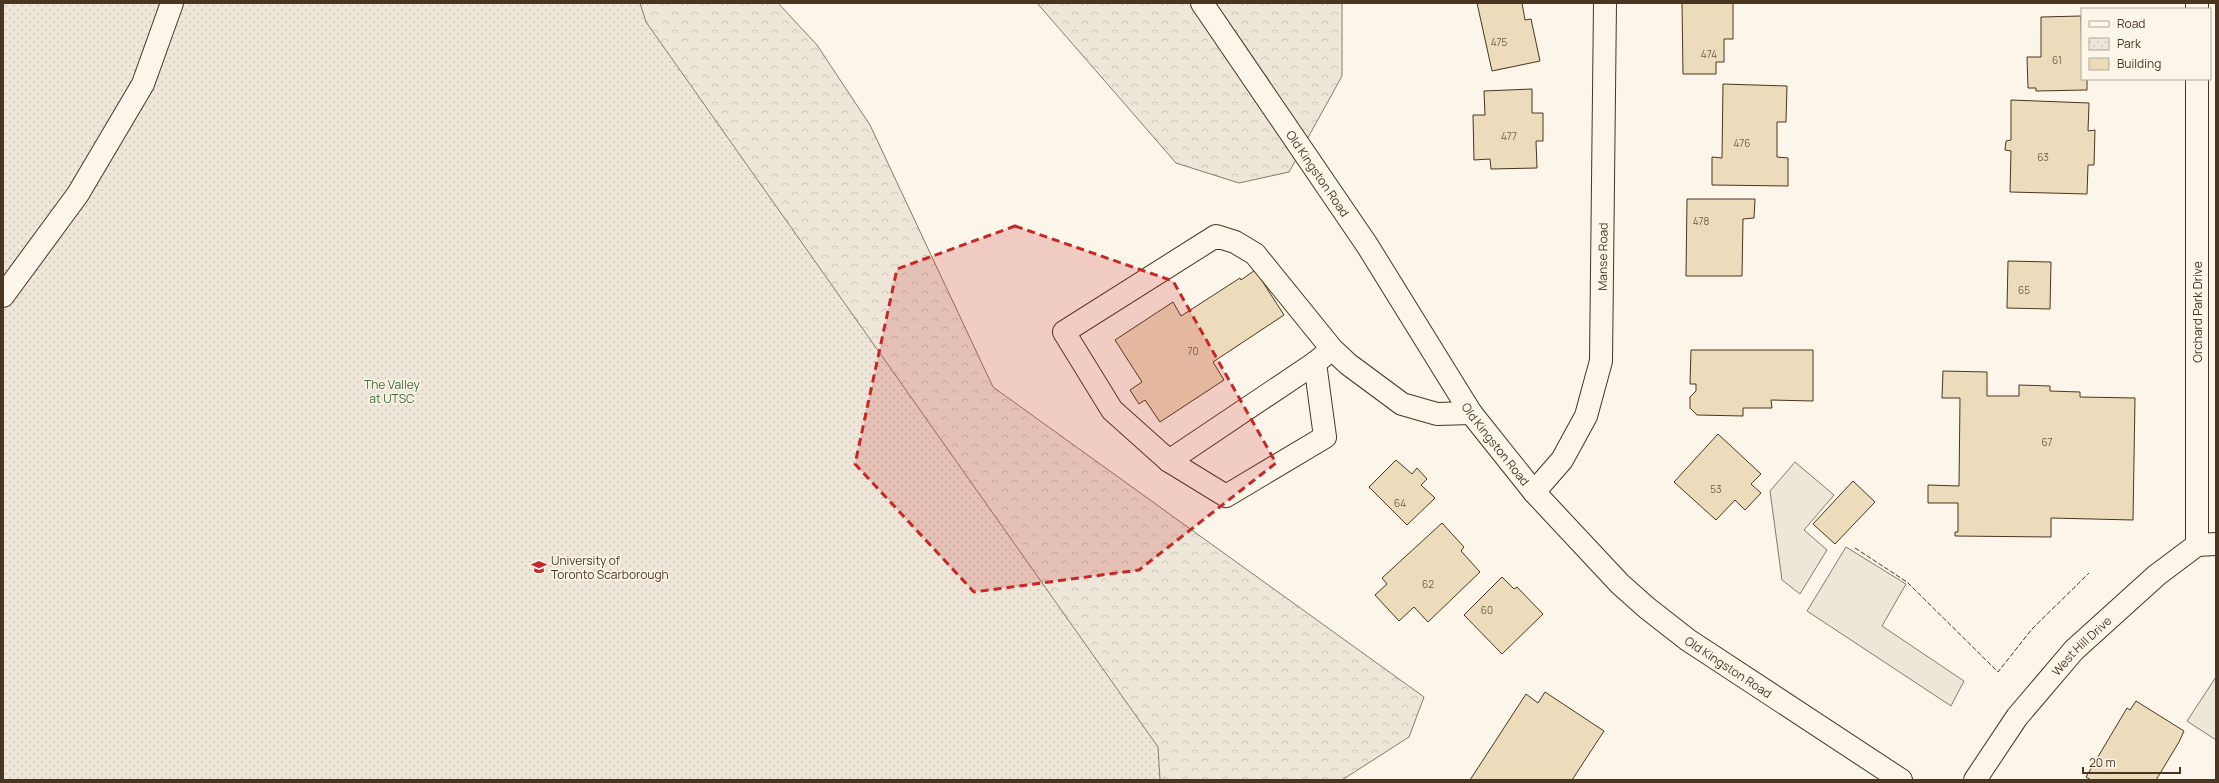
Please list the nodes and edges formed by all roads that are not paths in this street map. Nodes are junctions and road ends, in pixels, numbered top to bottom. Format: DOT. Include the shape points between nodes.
graph roads {
  1 [pos="172,3"];
  2 [pos="1202,3"];
  3 [pos="1605,3"];
  4 [pos="2197,80"];
  5 [pos="3,296"];
  6 [pos="1332,349"];
  7 [pos="1315,363"];
  8 [pos="1471,413"];
  9 [pos="1169,461"];
  10 [pos="1534,492"];
  11 [pos="2206,544"];
  12 [pos="1901,780"];
  13 [pos="1975,780"];
  1 -- 5 [label="street" via="143,84 78,194"];
  2 -- 8 [label="street, Old Kingston Road" via="1367,245"];
  3 -- 10 [label="street, Manse Road" via="1601,362 1586,416 1562,460"];
  4 -- 11 [label="street, Orchard Park Drive"];
  6 -- 7 [label="street"];
  6 -- 8 [label="street" via="1402,404 1437,414"];
  6 -- 9 [label="street" via="1255,254 1235,242 1216,236 1064,332 1112,410"];
  7 -- 9 [label="street"];
  7 -- 9 [label="street" via="1325,437 1226,496"];
  8 -- 10 [label="street, Old Kingston Road"];
  10 -- 12 [label="street, Old Kingston Road" via="1620,584 1647,608 1688,640"];
  11 -- 13 [label="street, West Hill Drive" via="2156,574 2074,650 2017,717"];
}
